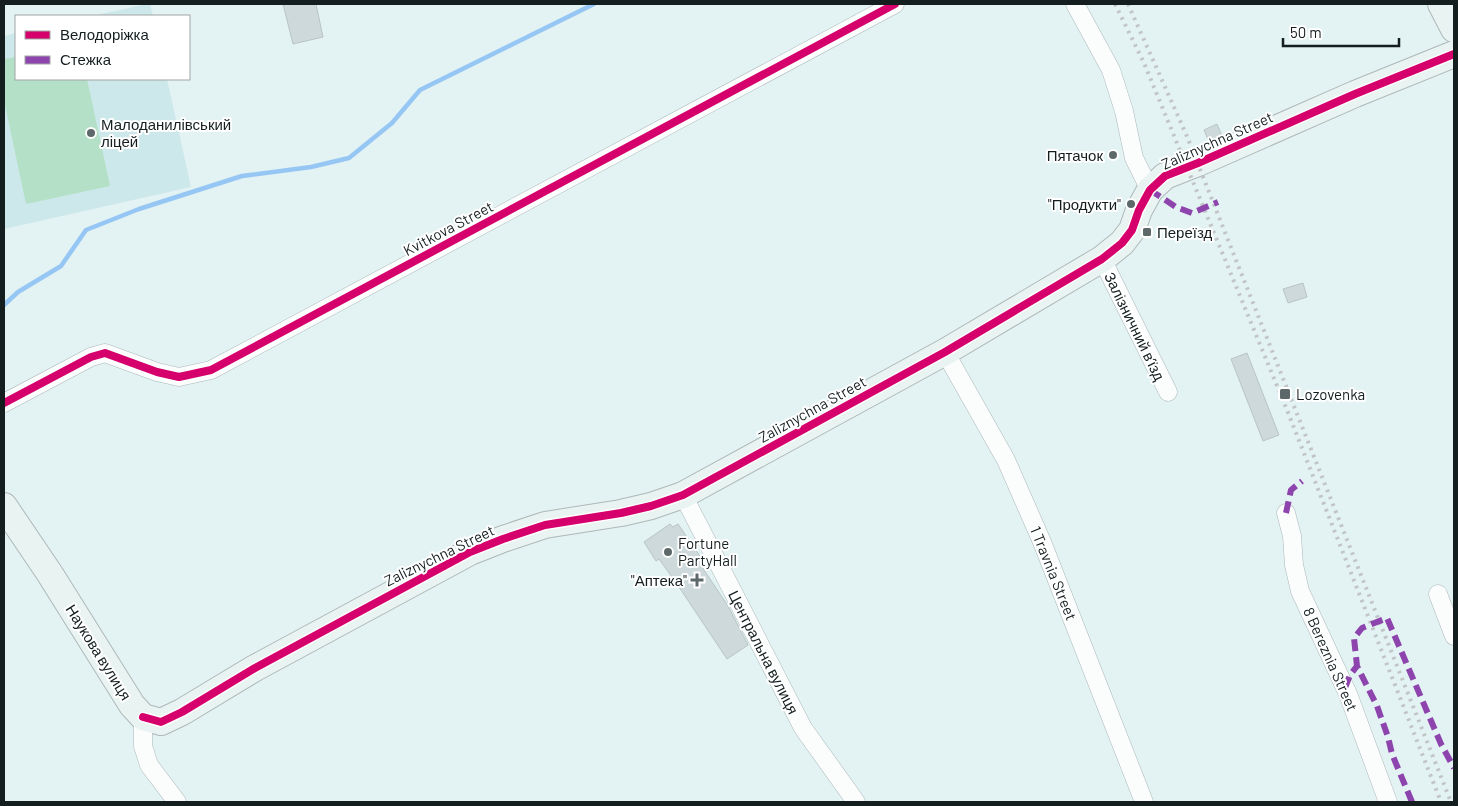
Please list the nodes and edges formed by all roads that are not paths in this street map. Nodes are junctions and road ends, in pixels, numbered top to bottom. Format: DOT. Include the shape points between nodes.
graph roads {
  1 [pos="895,4"];
  2 [pos="1075,4"];
  3 [pos="1441,4"];
  4 [pos="1454,29"];
  5 [pos="1454,54"];
  6 [pos="1150,190"];
  7 [pos="1102,259"];
  8 [pos="945,352"];
  9 [pos="1168,392"];
  10 [pos="4,403"];
  11 [pos="683,496"];
  12 [pos="4,506"];
  13 [pos="1286,513"];
  14 [pos="1438,594"];
  15 [pos="1454,636"];
  16 [pos="143,717"];
  17 [pos="177,802"];
  18 [pos="856,802"];
  19 [pos="1144,802"];
  20 [pos="1388,802"];
  1 -- 10 [label="street, Kvitkova Street" via="211,370 179,377 105,353 91,357"];
  2 -- 6 [label="street" via="1111,70 1134,158"];
  3 -- 4 [label="street"];
  5 -- 6 [label="street, Zaliznychna Street" via="1165,176"];
  6 -- 7 [label="street, Zaliznychna Street" via="1132,230"];
  7 -- 8 [label="street, Zaliznychna Street"];
  7 -- 9 [label="street, Залізничний в’їзд"];
  8 -- 11 [label="street, Zaliznychna Street"];
  8 -- 19 [label="street, 1 Travnia Street" via="1006,460"];
  11 -- 16 [label="street, Zaliznychna Street" via="621,513 545,525 470,552 254,668 182,712 162,722"];
  11 -- 18 [label="street, Центральна вулиця" via="803,728"];
  12 -- 16 [label="street, Наукова вулиця"];
  13 -- 20 [label="street, 8 Bereznia Street" via="1300,591 1348,694"];
  14 -- 15 [label="street"];
  16 -- 17 [label="street" via="143,746 149,765"];
}
